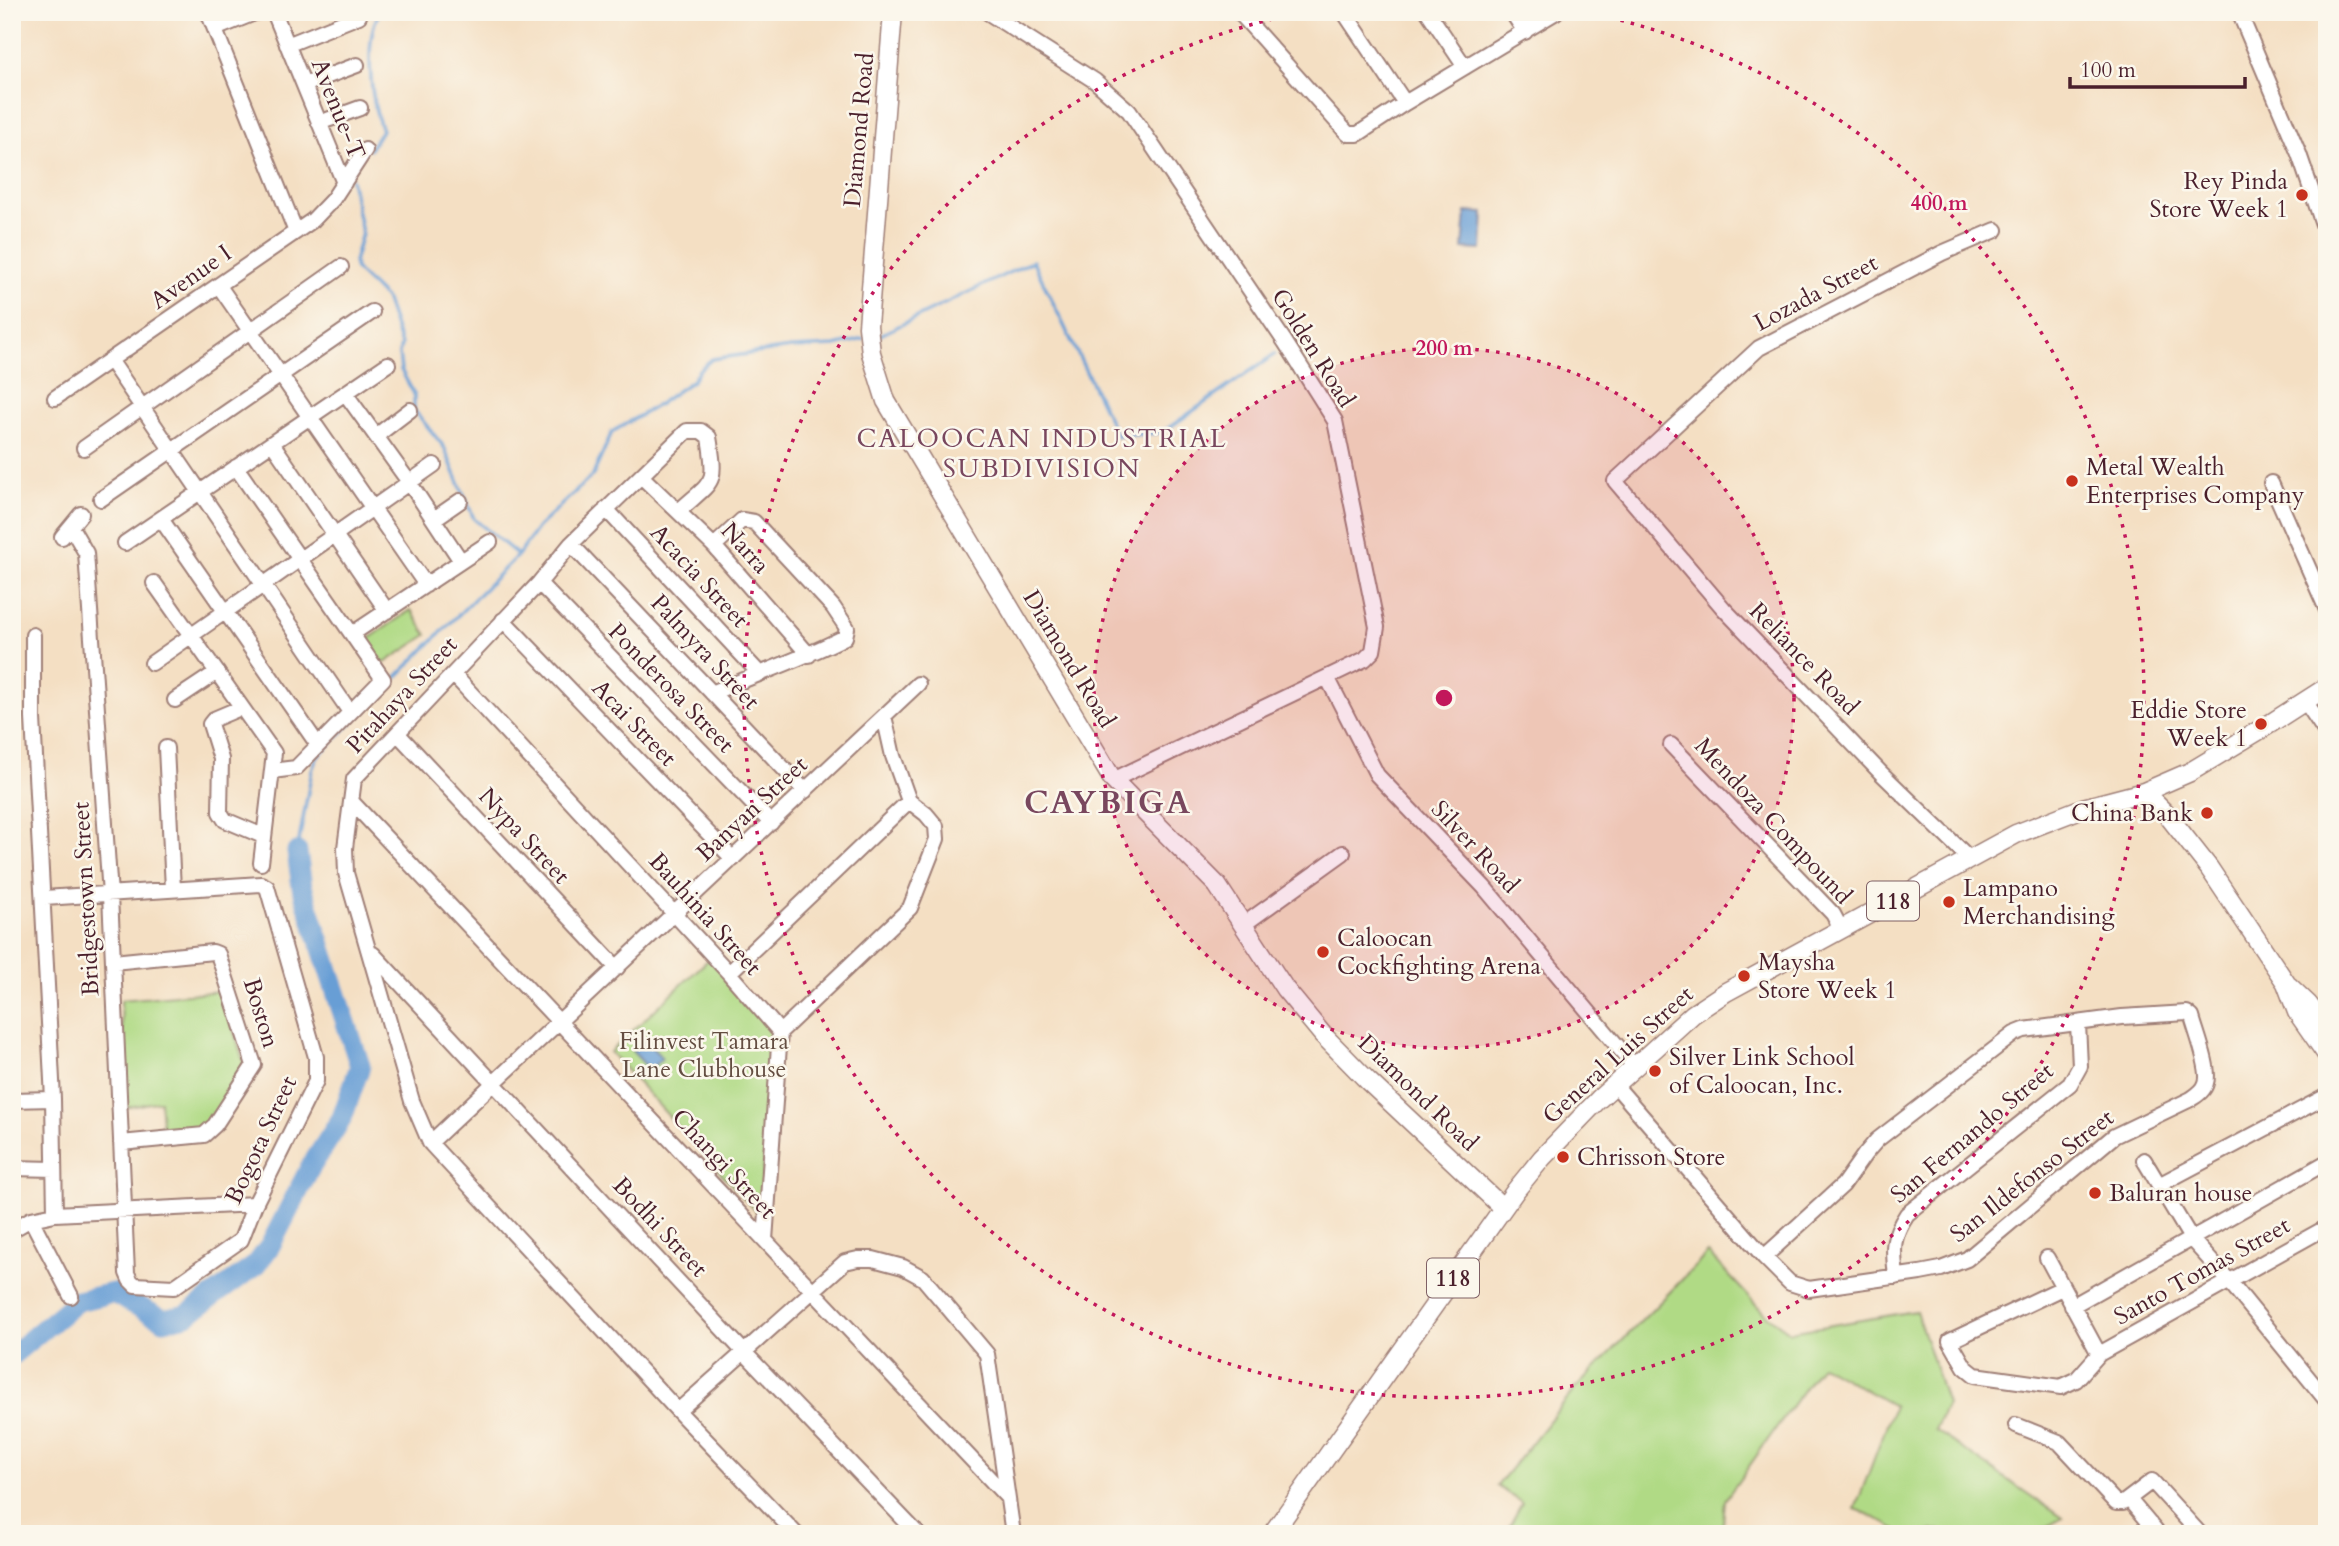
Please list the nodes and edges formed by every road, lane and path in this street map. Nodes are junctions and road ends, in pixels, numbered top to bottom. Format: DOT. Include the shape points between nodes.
graph roads {
  1 [pos="208,12"];
  2 [pos="257,12"];
  3 [pos="274,12"];
  4 [pos="893,12"];
  5 [pos="986,12"];
  6 [pos="1239,12"];
  7 [pos="1344,12"];
  8 [pos="1428,12"];
  9 [pos="1512,12"];
  10 [pos="1556,12"];
  11 [pos="2239,12"];
  12 [pos="2323,12"];
  13 [pos="359,16"];
  14 [pos="2327,22"];
  15 [pos="215,29"];
  16 [pos="1525,32"];
  17 [pos="287,45"];
  18 [pos="357,65"];
  19 [pos="1465,67"];
  20 [pos="304,85"];
  21 [pos="1405,103"];
  22 [pos="359,108"];
  23 [pos="319,124"];
  24 [pos="365,150"];
  25 [pos="344,183"];
  26 [pos="1996,230"];
  27 [pos="296,232"];
  28 [pos="2327,236"];
  29 [pos="341,267"];
  30 [pos="219,286"];
  31 [pos="372,312"];
  32 [pos="250,331"];
  33 [pos="110,360"];
  34 [pos="388,363"];
  35 [pos="281,375"];
  36 [pos="345,393"];
  37 [pos="55,398"];
  38 [pos="142,407"];
  39 [pos="410,410"];
  40 [pos="310,417"];
  41 [pos="376,436"];
  42 [pos="272,443"];
  43 [pos="84,447"];
  44 [pos="172,450"];
  45 [pos="434,465"];
  46 [pos="236,467"];
  47 [pos="641,476"];
  48 [pos="1615,481"];
  49 [pos="409,482"];
  50 [pos="2271,483"];
  51 [pos="200,492"];
  52 [pos="101,499"];
  53 [pos="460,502"];
  54 [pos="372,508"];
  55 [pos="606,509"];
  56 [pos="679,511"];
  57 [pos="81,514"];
  58 [pos="161,519"];
  59 [pos="434,519"];
  60 [pos="335,534"];
  61 [pos="490,542"];
  62 [pos="125,543"];
  63 [pos="571,544"];
  64 [pos="714,546"];
  65 [pos="300,559"];
  66 [pos="461,561"];
  67 [pos="153,583"];
  68 [pos="539,583"];
  69 [pos="263,585"];
  70 [pos="426,585"];
  71 [pos="2327,610"];
  72 [pos="225,611"];
  73 [pos="387,611"];
  74 [pos="503,620"];
  75 [pos="352,634"];
  76 [pos="33,635"];
  77 [pos="191,635"];
  78 [pos="810,655"];
  79 [pos="152,663"];
  80 [pos="217,672"];
  81 [pos="759,673"];
  82 [pos="453,674"];
  83 [pos="1328,679"];
  84 [pos="918,684"];
  85 [pos="2327,687"];
  86 [pos="712,693"];
  87 [pos="175,700"];
  88 [pos="2305,701"];
  89 [pos="240,708"];
  90 [pos="350,712"];
  91 [pos="884,716"];
  92 [pos="398,734"];
  93 [pos="2327,734"];
  94 [pos="318,745"];
  95 [pos="1671,745"];
  96 [pos="166,748"];
  97 [pos="272,771"];
  98 [pos="1113,780"];
  99 [pos="805,791"];
  100 [pos="2144,792"];
  101 [pos="909,801"];
  102 [pos="351,802"];
  103 [pos="771,823"];
  104 [pos="263,836"];
  105 [pos="1343,853"];
  106 [pos="733,859"];
  107 [pos="1970,859"];
  108 [pos="261,863"];
  109 [pos="173,889"];
  110 [pos="110,895"];
  111 [pos="44,898"];
  112 [pos="674,914"];
  113 [pos="1244,925"];
  114 [pos="1841,929"];
  115 [pos="369,950"];
  116 [pos="113,962"];
  117 [pos="617,968"];
  118 [pos="729,973"];
  119 [pos="2286,984"];
  120 [pos="559,1023"];
  121 [pos="2078,1024"];
  122 [pos="2327,1028"];
  123 [pos="779,1032"];
  124 [pos="2327,1055"];
  125 [pos="1635,1067"];
  126 [pos="495,1083"];
  127 [pos="1615,1086"];
  128 [pos="2327,1096"];
  129 [pos="53,1099"];
  130 [pos="12,1100"];
  131 [pos="121,1143"];
  132 [pos="430,1143"];
  133 [pos="2144,1160"];
  134 [pos="2327,1162"];
  135 [pos="12,1168"];
  136 [pos="54,1169"];
  137 [pos="2159,1185"];
  138 [pos="255,1204"];
  139 [pos="1503,1208"];
  140 [pos="124,1210"];
  141 [pos="55,1214"];
  142 [pos="32,1219"];
  143 [pos="2327,1227"];
  144 [pos="12,1230"];
  145 [pos="765,1240"];
  146 [pos="2192,1240"];
  147 [pos="1764,1257"];
  148 [pos="2047,1258"];
  149 [pos="127,1273"];
  150 [pos="1896,1277"];
  151 [pos="2230,1282"];
  152 [pos="2062,1288"];
  153 [pos="812,1290"];
  154 [pos="71,1296"];
  155 [pos="2072,1306"];
  156 [pos="744,1352"];
  157 [pos="2099,1354"];
  158 [pos="2326,1398"];
  159 [pos="678,1411"];
  160 [pos="2016,1425"];
  161 [pos="1007,1497"];
  162 [pos="2132,1503"];
  163 [pos="1280,1530"];
  164 [pos="2149,1531"];
  165 [pos="796,1534"];
  166 [pos="919,1534"];
  167 [pos="1013,1534"];
  168 [pos="2200,1534"];
  1 -- 15 [label="street"];
  2 -- 15 [label="street"];
  3 -- 17 [label="street, Avenue-T"];
  4 -- 98 [label="main road, Diamond Road" via="869,338 886,401"];
  5 -- 83 [label="street, Golden Road" via="1095,81 1129,111 1335,421 1377,627 1373,651"];
  6 -- 21 [label="street" via="1349,134 1357,134"];
  7 -- 21 [label="street"];
  8 -- 19 [label="street"];
  9 -- 16 [label="street"];
  10 -- 16 [label="street"];
  11 -- 28 [label="street" via="2299,154"];
  12 -- 14 [label="street"];
  13 -- 17 [label="street"];
  15 -- 27 [label="street"];
  16 -- 19 [label="street"];
  17 -- 20 [label="street, Avenue-T"];
  18 -- 20 [label="street"];
  19 -- 21 [label="street"];
  20 -- 23 [label="street, Avenue-T"];
  22 -- 23 [label="street"];
  23 -- 25 [label="street, Avenue-T"];
  24 -- 25 [label="street, Avenue I"];
  25 -- 27 [label="street, Avenue I" via="323,211"];
  26 -- 48 [label="street, Lozada Street" via="1941,253 1759,348"];
  27 -- 30 [label="street, Avenue I"];
  29 -- 32 [label="street"];
  30 -- 32 [label="street"];
  30 -- 33 [label="street, Avenue I"];
  31 -- 35 [label="street"];
  32 -- 35 [label="street"];
  32 -- 38 [label="street"];
  33 -- 37 [label="street, Avenue I"];
  33 -- 38 [label="street"];
  34 -- 36 [label="street"];
  35 -- 40 [label="street"];
  35 -- 44 [label="street"];
  36 -- 40 [label="street"];
  36 -- 41 [label="street"];
  38 -- 43 [label="street"];
  38 -- 44 [label="street"];
  39 -- 41 [label="street"];
  40 -- 42 [label="street"];
  40 -- 54 [label="street"];
  41 -- 49 [label="street"];
  42 -- 46 [label="street"];
  42 -- 60 [label="street"];
  44 -- 51 [label="street"];
  44 -- 52 [label="street"];
  45 -- 49 [label="street"];
  46 -- 51 [label="street"];
  46 -- 65 [label="street"];
  47 -- 55 [label="street, Pitahaya Street"];
  47 -- 56 [label="street, Narra"];
  47 -- 56 [label="street, Pitahaya Street" via="687,431 701,431 709,437 712,481"];
  48 -- 107 [label="street, Reliance Road" via="1724,608 1881,774"];
  49 -- 54 [label="street"];
  49 -- 59 [label="street"];
  50 -- 71 [label="street"];
  51 -- 58 [label="street"];
  51 -- 69 [label="street"];
  53 -- 59 [label="street"];
  54 -- 60 [label="street"];
  54 -- 70 [label="street"];
  55 -- 63 [label="street, Pitahaya Street"];
  55 -- 81 [label="street, Acacia Street"];
  56 -- 64 [label="street, Narra"];
  57 -- 110 [label="street, Bridgestown Street" via="66,532 86,553"];
  58 -- 62 [label="street"];
  58 -- 72 [label="street"];
  59 -- 66 [label="street"];
  60 -- 65 [label="street"];
  60 -- 73 [label="street"];
  61 -- 66 [label="street"];
  63 -- 68 [label="street, Pitahaya Street"];
  63 -- 86 [label="street, Palmyra Street"];
  64 -- 78 [label="street, Narra"];
  64 -- 78 [label="street" via="742,520 754,522 832,607 847,628 845,637"];
  65 -- 69 [label="street"];
  65 -- 75 [label="street"];
  66 -- 70 [label="street"];
  67 -- 77 [label="street"];
  68 -- 74 [label="street, Pitahaya Street"];
  68 -- 103 [label="street, Ponderosa Street"];
  69 -- 72 [label="street"];
  69 -- 90 [label="street"];
  70 -- 73 [label="street"];
  72 -- 77 [label="street"];
  72 -- 94 [label="street"];
  73 -- 75 [label="street"];
  74 -- 82 [label="street, Pitahaya Street"];
  74 -- 106 [label="street, Acai Street"];
  75 -- 90 [label="street" via="383,679"];
  76 -- 111 [label="street"];
  77 -- 79 [label="street"];
  77 -- 80 [label="street"];
  78 -- 81 [label="street"];
  80 -- 87 [label="street"];
  80 -- 89 [label="street"];
  81 -- 86 [label="street"];
  82 -- 92 [label="street, Pitahaya Street"];
  82 -- 112 [label="street, Bauhinia Street"];
  83 -- 98 [label="street, Golden Road"];
  83 -- 125 [label="street, Silver Road" via="1377,775 1484,887"];
  84 -- 91 [label="street, Banyan Street"];
  85 -- 88 [label="main road, General Luis Street / 118"];
  86 -- 99 [label="street, Palmyra Street"];
  88 -- 93 [label="street"];
  88 -- 100 [label="main road, General Luis Street / 118" via="2209,762"];
  89 -- 97 [label="street" via="274,752"];
  89 -- 104 [label="street" via="210,724 221,759 220,812 225,820"];
  90 -- 94 [label="street"];
  91 -- 99 [label="street, Banyan Street"];
  91 -- 101 [label="street"];
  92 -- 102 [label="street, Pitahaya Street" via="355,779"];
  92 -- 117 [label="street, Nypa Street"];
  94 -- 97 [label="street" via="296,768"];
  95 -- 114 [label="street, Mendoza Compound" via="1833,914"];
  96 -- 109 [label="street"];
  97 -- 104 [label="street"];
  98 -- 113 [label="main road, Diamond Road" via="1217,885"];
  99 -- 103 [label="street, Banyan Street"];
  100 -- 107 [label="main road, General Luis Street / 118" via="2042,823"];
  100 -- 119 [label="main road" via="2196,851"];
  101 -- 118 [label="street"];
  101 -- 123 [label="street" via="936,826 937,839 910,908"];
  102 -- 115 [label="street, Pitahaya Street" via="346,873"];
  102 -- 120 [label="street, Changi Street"];
  103 -- 106 [label="street, Banyan Street"];
  104 -- 108 [label="street"];
  105 -- 113 [label="street"];
  106 -- 112 [label="street, Banyan Street"];
  107 -- 114 [label="main road, General Luis Street / 118"];
  109 -- 110 [label="street"];
  109 -- 138 [label="street, Bogota Street" via="267,887 316,1057 316,1081"];
  110 -- 111 [label="street"];
  110 -- 116 [label="street, Bridgestown Street"];
  111 -- 129 [label="street"];
  112 -- 117 [label="street, Banyan Street"];
  112 -- 118 [label="street, Bauhinia Street"];
  113 -- 139 [label="main road, Diamond Road" via="1285,989 1323,1035"];
  114 -- 125 [label="main road, General Luis Street / 118" via="1693,1014"];
  115 -- 126 [label="street, Bodhi Street"];
  115 -- 132 [label="street, Pitahaya Street" via="412,1101"];
  116 -- 131 [label="street, Bridgestown Street"];
  116 -- 131 [label="street, Boston" via="218,954 254,1065 204,1135"];
  117 -- 120 [label="street, Banyan Street"];
  118 -- 123 [label="street, Bauhinia Street"];
  119 -- 122 [label="main road"];
  119 -- 124 [label="main road" via="2297,1012"];
  120 -- 126 [label="street, Banyan Street"];
  120 -- 145 [label="street, Changi Street"];
  121 -- 147 [label="street, San Ildefonso Street" via="2014,1034 1877,1140 1843,1185"];
  121 -- 150 [label="street, San Fernando Street" via="2080,1066 2070,1084 1907,1213 1895,1230"];
  121 -- 150 [label="street, San Ildefonso Street" via="2188,1013 2207,1073 2206,1084 2191,1099 2114,1136 1967,1259"];
  123 -- 145 [label="street"];
  125 -- 127 [label="main road, General Luis Street / 118"];
  126 -- 132 [label="street, Banyan Street"];
  126 -- 156 [label="street, Bodhi Street"];
  127 -- 139 [label="main road, General Luis Street / 118" via="1542,1158"];
  127 -- 147 [label="street"];
  128 -- 137 [label="street"];
  129 -- 130 [label="street"];
  129 -- 136 [label="street"];
  131 -- 140 [label="street, Bridgestown Street"];
  132 -- 159 [label="street, Pitahaya Street"];
  133 -- 137 [label="street"];
  134 -- 146 [label="street"];
  135 -- 136 [label="street"];
  136 -- 141 [label="street"];
  137 -- 146 [label="street"];
  138 -- 140 [label="street"];
  138 -- 149 [label="street, Bogota Street" via="241,1240 174,1287 135,1285"];
  139 -- 163 [label="main road, General Luis Street / 118" via="1382,1376"];
  140 -- 141 [label="street"];
  140 -- 149 [label="street, Bridgestown Street"];
  141 -- 142 [label="street"];
  142 -- 144 [label="street"];
  142 -- 154 [label="street"];
  143 -- 151 [label="street, Santo Tomas Street"];
  145 -- 153 [label="street, Changi Street"];
  146 -- 151 [label="street"];
  146 -- 155 [label="street"];
  147 -- 150 [label="street, San Ildefonso Street" via="1790,1283 1809,1289"];
  148 -- 152 [label="street"];
  151 -- 157 [label="street, Santo Tomas Street"];
  151 -- 158 [label="street"];
  152 -- 155 [label="street"];
  152 -- 157 [label="street, Santo Tomas Street" via="1950,1341 1975,1375 2040,1386 2061,1387 2076,1380"];
  153 -- 156 [label="street"];
  153 -- 161 [label="street, Changi Street"];
  153 -- 161 [label="street" via="845,1262 859,1259 903,1267 923,1278 987,1354"];
  155 -- 157 [label="street"];
  156 -- 159 [label="street"];
  156 -- 166 [label="street, Bodhi Street"];
  159 -- 165 [label="street, Pitahaya Street"];
  160 -- 168 [label="street" via="2059,1441 2116,1503 2123,1503 2152,1481"];
  161 -- 167 [label="street"];
  162 -- 164 [label="street"];
}
